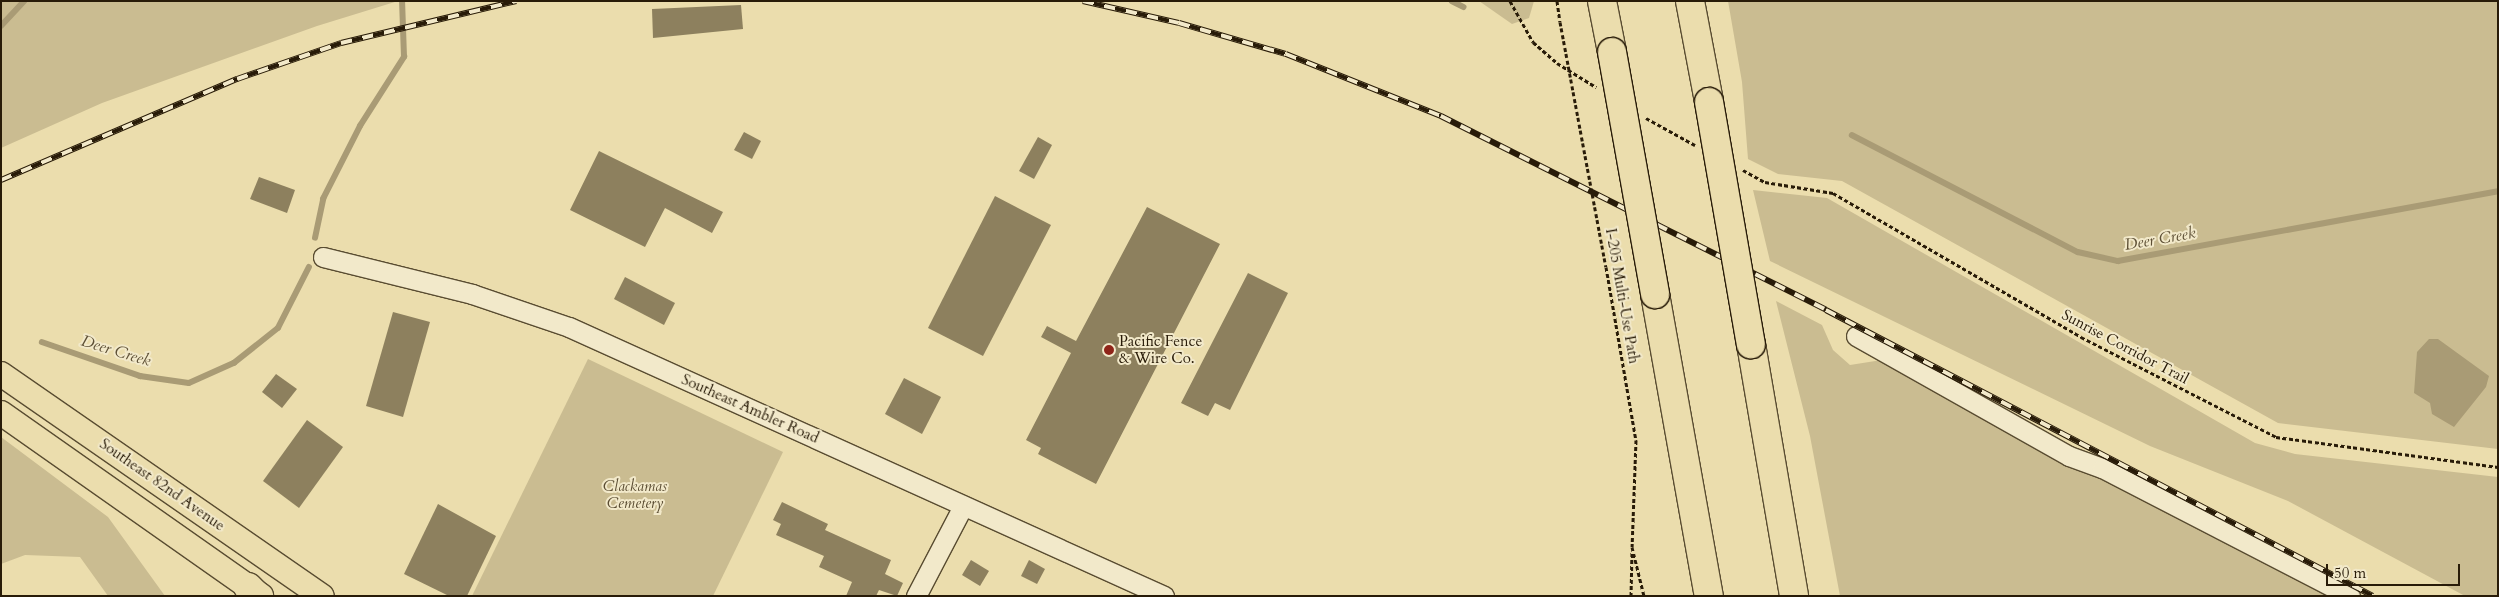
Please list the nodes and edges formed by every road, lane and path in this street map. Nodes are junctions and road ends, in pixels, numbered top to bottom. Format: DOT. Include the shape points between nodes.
graph roads {
  1 [pos="1557,1"];
  2 [pos="1602,1"];
  3 [pos="1690,1"];
  4 [pos="1765,182"];
  5 [pos="323,257"];
  6 [pos="1856,336"];
  7 [pos="1,374"];
  8 [pos="1,413"];
  9 [pos="2498,466"];
  10 [pos="963,506"];
  11 [pos="1632,547"];
  12 [pos="255,593"];
  13 [pos="322,596"];
  14 [pos="916,596"];
  15 [pos="1164,596"];
  16 [pos="1631,596"];
  17 [pos="1644,596"];
  18 [pos="1710,596"];
  19 [pos="1794,596"];
  20 [pos="2350,596"];
  1 -- 11 [label="path, I-205 Multi-Use Path, bridge" via="1636,440"];
  2 -- 18 [label="highway, bridge"];
  3 -- 19 [label="highway, bridge"];
  4 -- 9 [label="path, Sunrise Corridor Trail" via="1833,193 2082,337 2276,437"];
  5 -- 10 [label="street, Southeast Ambler Road" via="472,294 569,327"];
  6 -- 20 [label="street" via="2070,456 2102,468"];
  7 -- 13 [label="main road, Southeast 82nd Avenue"];
  8 -- 12 [label="main road"];
  10 -- 14 [label="street"];
  10 -- 15 [label="street, Southeast Ambler Road"];
  11 -- 16 [label="path"];
  11 -- 17 [label="path, I-205 Multi-Use Path"];
}
